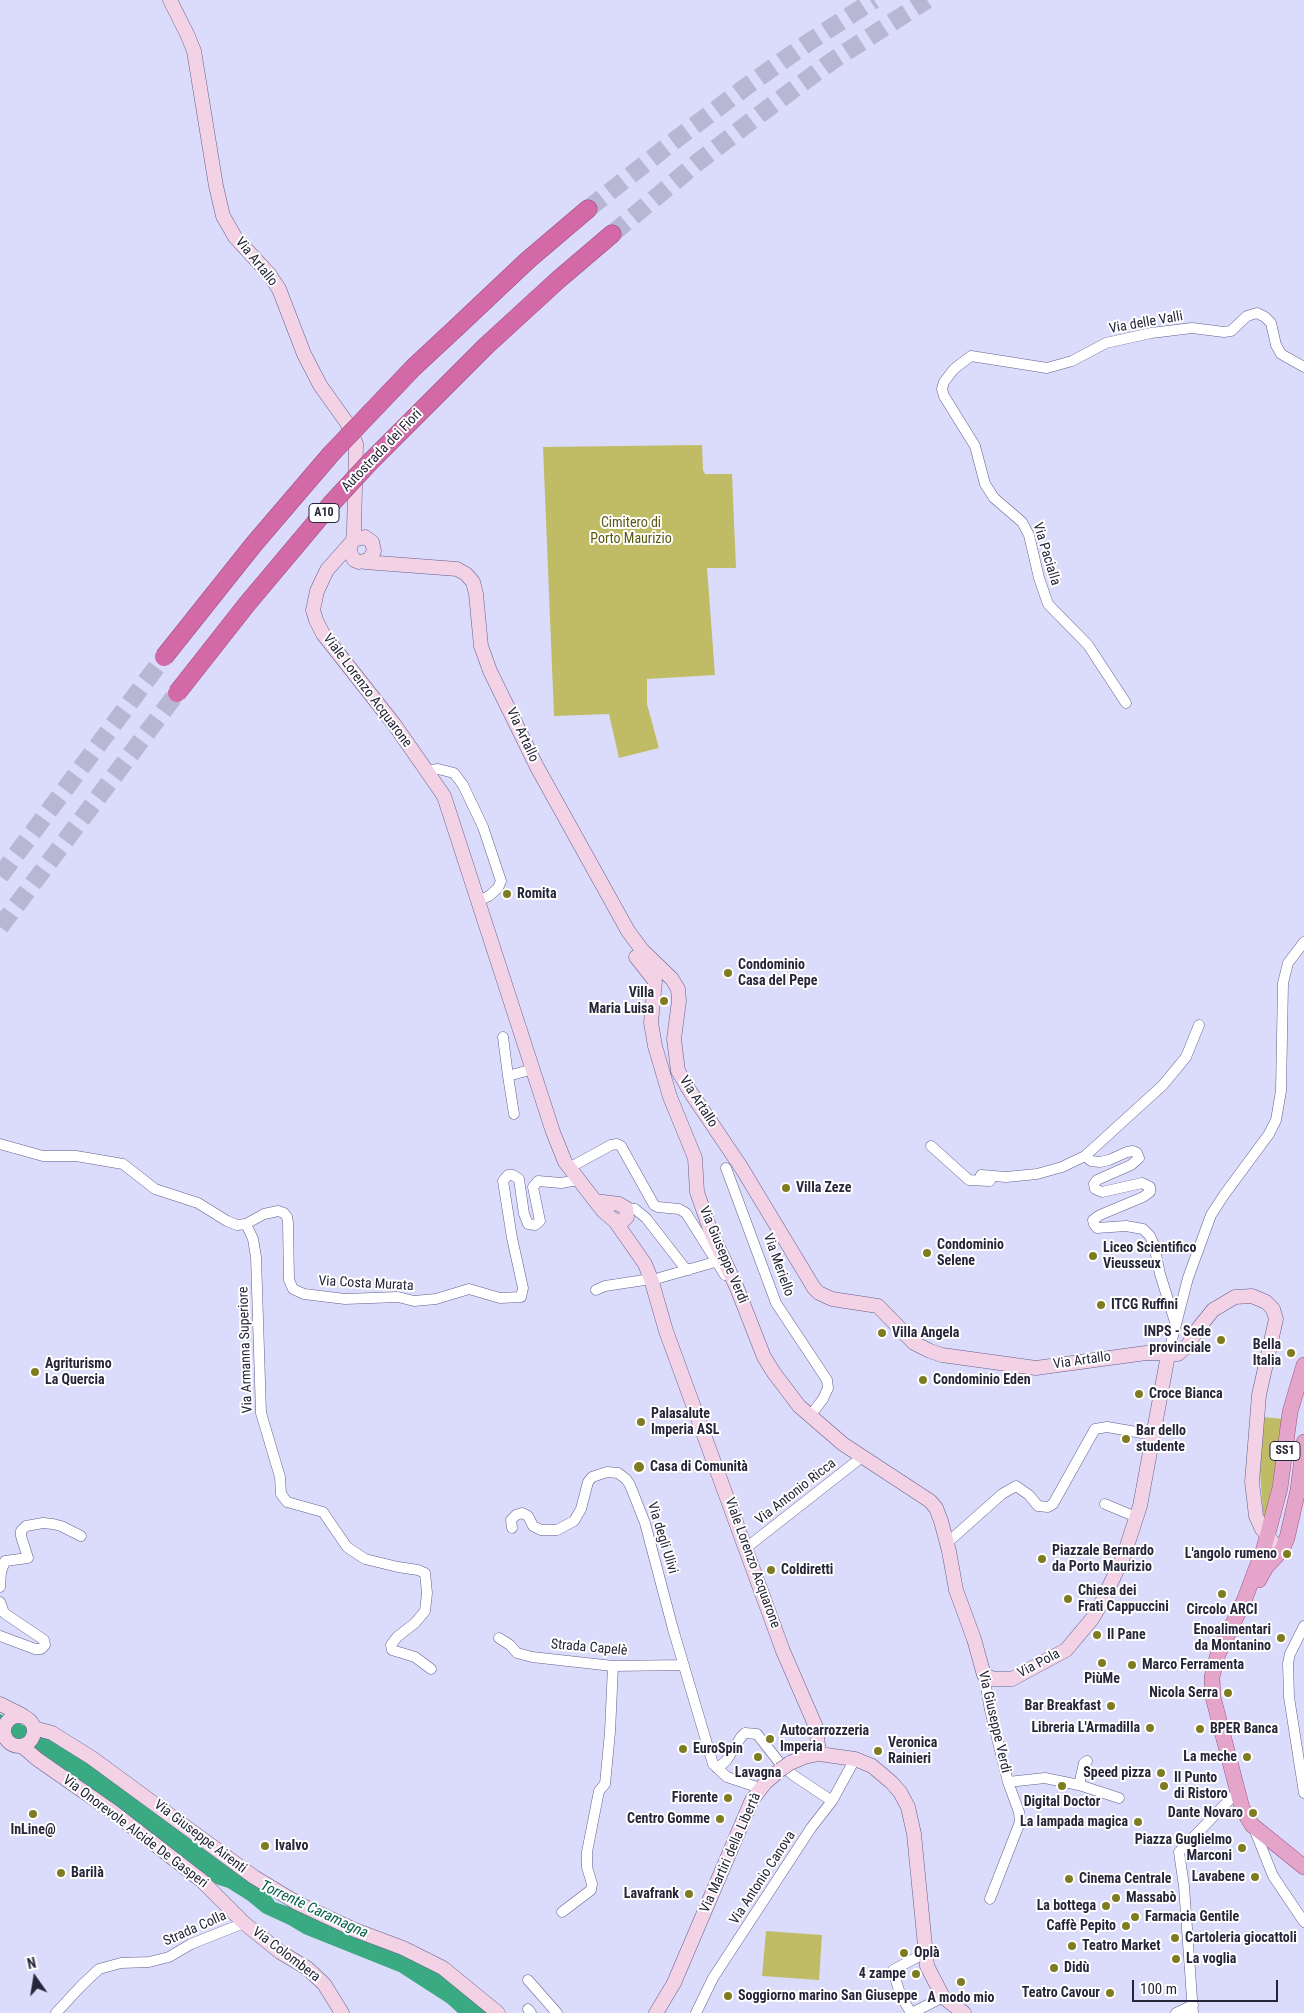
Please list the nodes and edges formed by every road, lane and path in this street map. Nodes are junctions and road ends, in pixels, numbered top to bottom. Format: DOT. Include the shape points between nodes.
graph roads {
  1 [pos="170,0"];
  2 [pos="588,209"];
  3 [pos="612,234"];
  4 [pos="1304,367"];
  5 [pos="944,382"];
  6 [pos="361,542"];
  7 [pos="362,562"];
  8 [pos="404,564"];
  9 [pos="323,579"];
  10 [pos="164,657"];
  11 [pos="177,693"];
  12 [pos="1126,703"];
  13 [pos="426,772"];
  14 [pos="478,901"];
  15 [pos="611,903"];
  16 [pos="1304,942"];
  17 [pos="1199,1025"];
  18 [pos="503,1037"];
  19 [pos="533,1070"];
  20 [pos="508,1076"];
  21 [pos="514,1114"];
  22 [pos="0,1144"];
  23 [pos="931,1146"];
  24 [pos="1085,1156"];
  25 [pos="569,1168"];
  26 [pos="726,1168"];
  27 [pos="981,1175"];
  28 [pos="1006,1177"];
  29 [pos="578,1180"];
  30 [pos="620,1214"];
  31 [pos="246,1224"];
  32 [pos="715,1262"];
  33 [pos="689,1270"];
  34 [pos="655,1278"];
  35 [pos="596,1290"];
  36 [pos="742,1300"];
  37 [pos="1176,1326"];
  38 [pos="1168,1355"];
  39 [pos="1304,1365"];
  40 [pos="810,1416"];
  41 [pos="1154,1435"];
  42 [pos="1304,1442"];
  43 [pos="862,1457"];
  44 [pos="1105,1504"];
  45 [pos="1136,1517"];
  46 [pos="512,1528"];
  47 [pos="81,1536"];
  48 [pos="947,1543"];
  49 [pos="1274,1544"];
  50 [pos="746,1548"];
  51 [pos="0,1587"];
  52 [pos="0,1602"];
  53 [pos="1244,1602"];
  54 [pos="1304,1626"];
  55 [pos="0,1636"];
  56 [pos="499,1638"];
  57 [pos="684,1665"];
  58 [pos="613,1666"];
  59 [pos="431,1669"];
  60 [pos="984,1675"];
  61 [pos="10,1711"];
  62 [pos="34,1728"];
  63 [pos="2,1736"];
  64 [pos="22,1746"];
  65 [pos="819,1754"];
  66 [pos="855,1759"];
  67 [pos="1087,1761"];
  68 [pos="716,1768"];
  69 [pos="1008,1782"];
  70 [pos="1079,1785"];
  71 [pos="760,1788"];
  72 [pos="1238,1791"];
  73 [pos="1304,1793"];
  74 [pos="1119,1798"];
  75 [pos="832,1801"];
  76 [pos="1252,1825"];
  77 [pos="1304,1867"];
  78 [pos="990,1899"];
  79 [pos="562,1912"];
  80 [pos="1304,1922"];
  81 [pos="244,1924"];
  82 [pos="925,1953"];
  83 [pos="528,1980"];
  84 [pos="943,1996"];
  85 [pos="1193,2009"];
  86 [pos="56,2013"];
  87 [pos="342,2013"];
  88 [pos="498,2013"];
  89 [pos="557,2013"];
  90 [pos="656,2013"];
  91 [pos="696,2013"];
  92 [pos="911,2013"];
  93 [pos="964,2013"];
  94 [pos="1176,2013"];
  1 -- 6 [label="street, Via Artallo" via="194,51 216,186 224,216 235,237 279,289 304,354 320,385 347,423 356,444 354,516"];
  2 -- 10 [label="highway, A10, bridge" via="457,326 331,454"];
  3 -- 11 [label="highway, Autostrada dei Fiori / A10, bridge" via="486,346 370,462 247,604"];
  4 -- 5 [label="street, Via delle Valli" via="1281,354 1271,323 1257,313 1247,316 1231,331 1192,328 1151,333 1106,343 1072,361 1047,368 971,356"];
  5 -- 12 [label="street, Via Pacialla" via="944,396 976,446 984,484 994,498 1022,522 1029,535 1048,604 1088,645"];
  6 -- 7 [label="street, Via Artallo" via="373,554"];
  6 -- 7 [label="street, Via Artallo" via="350,555"];
  6 -- 8 [label="street, Via Artallo"];
  6 -- 9 [label="street, Viale Lorenzo Acquarone" via="327,570"];
  7 -- 8 [label="street, Via Artallo"];
  7 -- 9 [label="street" via="341,568"];
  8 -- 15 [label="street, Via Artallo" via="457,569 473,582 481,646 490,671 537,767"];
  9 -- 13 [label="street, Viale Lorenzo Acquarone" via="313,610 323,634 394,724"];
  13 -- 14 [label="street, Viale Lorenzo Acquarone" via="444,796"];
  13 -- 14 [label="street" via="438,769 454,773 483,827 501,881 489,896"];
  14 -- 19 [label="street, Viale Lorenzo Acquarone"];
  15 -- 36 [label="street, Via Giuseppe Verdi" via="617,928 655,981 651,1023 655,1046 670,1097 693,1152 697,1192"];
  15 -- 38 [label="street, Via Artallo" via="635,941 678,989 674,1039 678,1071 819,1293 832,1299 878,1306 914,1343 942,1355 1036,1368 1146,1353"];
  16 -- 37 [label="street" via="1288,963 1283,983 1281,1092 1276,1120 1211,1215 1188,1278"];
  17 -- 24 [label="street" via="1186,1057 1163,1085"];
  18 -- 20 [label="street"];
  19 -- 20 [label="street"];
  19 -- 25 [label="street, Viale Lorenzo Acquarone"];
  20 -- 21 [label="street"];
  22 -- 31 [label="street" via="43,1156 76,1156 123,1164 155,1189 198,1203 237,1225"];
  23 -- 28 [label="street" via="969,1180 988,1181"];
  24 -- 28 [label="street" via="1037,1174"];
  24 -- 37 [label="street" via="1090,1161 1100,1162 1127,1152 1137,1153 1138,1158 1131,1165 1097,1180 1095,1189 1102,1192 1142,1183 1150,1187 1150,1192 1093,1220 1097,1228 1126,1226 1143,1230 1150,1236"];
  25 -- 29 [label="street, Viale Lorenzo Acquarone"];
  25 -- 32 [label="street" via="611,1145 621,1146 654,1205 679,1209 686,1214"];
  26 -- 40 [label="street, Via Meriello" via="776,1303 828,1380 823,1399"];
  27 -- 28 [label="street"];
  29 -- 30 [label="street, Viale Lorenzo Acquarone" via="595,1201"];
  29 -- 31 [label="street, Via Costa Murata" via="561,1183 538,1181 533,1188 540,1221 534,1225 528,1224 524,1214 519,1179 508,1175 503,1181 523,1288 520,1297 500,1298 469,1289 436,1299 414,1301 398,1297 345,1299 304,1294 293,1289 290,1280 287,1217 284,1213 264,1214"];
  30 -- 33 [label="street" via="646,1218"];
  30 -- 34 [label="street, Viale Lorenzo Acquarone" via="620,1231"];
  31 -- 59 [label="street, Via Armanna Superiore" via="254,1239 256,1257 261,1413 280,1477 281,1494 287,1502 323,1512 347,1547 365,1559 425,1573 425,1611 391,1645 392,1650 415,1657"];
  32 -- 33 [label="street"];
  32 -- 36 [label="street"];
  33 -- 34 [label="street"];
  34 -- 35 [label="street"];
  34 -- 50 [label="street, Viale Lorenzo Acquarone" via="666,1331"];
  36 -- 40 [label="street, Via Giuseppe Verdi" via="764,1357 798,1406"];
  37 -- 38 [label="street"];
  38 -- 41 [label="street, Via Pola"];
  38 -- 49 [label="street" via="1178,1354 1213,1310 1235,1297 1257,1297 1273,1309 1276,1319 1259,1395 1252,1482 1256,1516"];
  39 -- 49 [label="main road, SS1" via="1290,1412"];
  40 -- 43 [label="street, Via Giuseppe Verdi"];
  41 -- 45 [label="street, Via Pola"];
  41 -- 48 [label="street" via="1106,1427 1095,1429 1053,1504 1038,1506 1016,1486 1002,1494"];
  42 -- 49 [label="main road, SS1" via="1295,1508 1287,1538"];
  43 -- 48 [label="street, Via Giuseppe Verdi" via="930,1501 939,1515"];
  43 -- 50 [label="street, Via Antonio Ricca"];
  44 -- 45 [label="street"];
  45 -- 60 [label="street, Via Pola" via="1124,1556 1102,1602 1066,1650 1012,1678 994,1679"];
  46 -- 57 [label="street, Via degli Ulivi" via="510,1520 522,1513 541,1530 558,1530 574,1521 592,1477 607,1472 618,1473 626,1479 645,1523"];
  47 -- 51 [label="street" via="53,1524 26,1526 21,1536 28,1558 5,1561"];
  48 -- 60 [label="street, Via Giuseppe Verdi" via="952,1578"];
  49 -- 53 [label="main road, SS1"];
  49 -- 53 [label="main road, SS1" via="1266,1567"];
  50 -- 65 [label="street, Viale Lorenzo Acquarone" via="816,1727"];
  52 -- 55 [label="street" via="4,1613 44,1640 45,1645 35,1649"];
  53 -- 72 [label="main road, SS1" via="1218,1654 1212,1677"];
  54 -- 73 [label="street" via="1288,1663 1289,1697"];
  56 -- 58 [label="street, Strada Capelè" via="517,1653 532,1657"];
  57 -- 58 [label="street, Strada Capelè"];
  57 -- 68 [label="street, Via degli Ulivi"];
  58 -- 79 [label="street" via="605,1784 599,1791 587,1852 591,1890"];
  60 -- 69 [label="street, Via Giuseppe Verdi"];
  61 -- 62 [label="street" via="30,1720"];
  61 -- 63 [label="street"];
  62 -- 64 [label="street" via="33,1737"];
  62 -- 88 [label="street, Via Giuseppe Airenti" via="68,1742 254,1877 297,1903 443,1968"];
  63 -- 64 [label="street" via="12,1744"];
  64 -- 81 [label="street, Via Onorevole Alcide De Gasperi" via="201,1880"];
  65 -- 66 [label="street, Via Martiri della Libertà"];
  65 -- 71 [label="street, Via Martiri della Libertà" via="804,1757 785,1767"];
  66 -- 75 [label="street, Via Antonio Canova"];
  66 -- 82 [label="street, Via Martiri della Libertà" via="872,1766 891,1782 908,1807 914,1834"];
  67 -- 70 [label="street"];
  68 -- 71 [label="street" via="727,1777"];
  68 -- 75 [label="street" via="726,1761 745,1733 757,1734 793,1775"];
  69 -- 70 [label="street" via="1045,1778"];
  69 -- 78 [label="street, Via Giuseppe Verdi" via="1020,1822"];
  70 -- 74 [label="street"];
  71 -- 90 [label="street, Via Martiri della Libertà" via="674,1983"];
  72 -- 76 [label="main road, SS1" via="1242,1808"];
  72 -- 85 [label="street" via="1179,1852"];
  75 -- 91 [label="street, Via Antonio Canova" via="713,1978"];
  76 -- 77 [label="main road, SS1"];
  76 -- 80 [label="street" via="1272,1876"];
  81 -- 86 [label="street, Strada Colla" via="191,1944 169,1957 98,1969"];
  81 -- 87 [label="street, Via Colombera" via="307,1968 324,1984"];
  82 -- 84 [label="street, Via Martiri della Libertà" via="927,1966"];
  82 -- 92 [label="street" via="893,1970 900,1994"];
  83 -- 89 [label="street"];
  84 -- 92 [label="street"];
  84 -- 93 [label="street"];
  85 -- 94 [label="street"];
}
